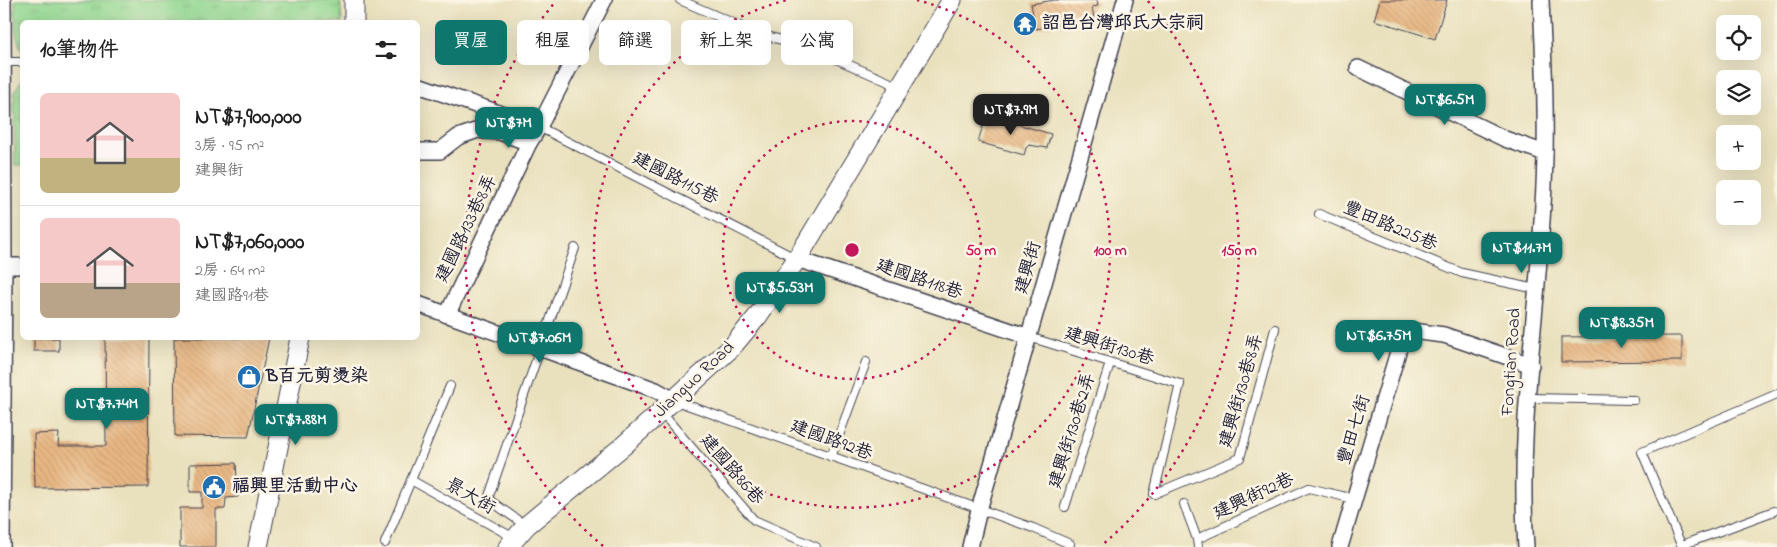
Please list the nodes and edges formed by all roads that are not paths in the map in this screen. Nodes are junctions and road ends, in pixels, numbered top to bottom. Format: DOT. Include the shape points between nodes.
graph roads {
  1 [pos="3,0"];
  2 [pos="354,0"];
  3 [pos="604,0"];
  4 [pos="680,0"];
  5 [pos="952,0"];
  6 [pos="1125,0"];
  7 [pos="1541,0"];
  8 [pos="354,20"];
  9 [pos="3,62"];
  10 [pos="20,62"];
  11 [pos="1358,68"];
  12 [pos="420,86"];
  13 [pos="900,87"];
  14 [pos="539,127"];
  15 [pos="529,144"];
  16 [pos="420,151"];
  17 [pos="1545,153"];
  18 [pos="1319,214"];
  19 [pos="575,248"];
  20 [pos="797,259"];
  21 [pos="2,266"];
  22 [pos="20,266"];
  23 [pos="1536,289"];
  24 [pos="420,305"];
  25 [pos="447,315"];
  26 [pos="1275,329"];
  27 [pos="1029,338"];
  28 [pos="300,340"];
  29 [pos="540,348"];
  30 [pos="866,362"];
  31 [pos="1110,364"];
  32 [pos="1531,365"];
  33 [pos="1180,384"];
  34 [pos="450,386"];
  35 [pos="1777,394"];
  36 [pos="1528,398"];
  37 [pos="1634,400"];
  38 [pos="667,406"];
  39 [pos="831,457"];
  40 [pos="411,480"];
  41 [pos="1354,499"];
  42 [pos="1184,504"];
  43 [pos="1065,507"];
  44 [pos="979,510"];
  45 [pos="1774,510"];
  46 [pos="516,537"];
  47 [pos="385,543"];
  48 [pos="1198,543"];
  49 [pos="1070,544"];
  50 [pos="1682,546"];
  51 [pos="2,547"];
  52 [pos="258,547"];
  53 [pos="816,547"];
  54 [pos="970,547"];
  55 [pos="1340,547"];
  56 [pos="1526,547"];
  1 -- 9 [label="street"];
  2 -- 8 [label="street"];
  3 -- 14 [label="street, 建國路133巷8弄"];
  4 -- 13 [label="lane" via="756,33 811,48"];
  5 -- 13 [label="street, Jianguo Road"];
  6 -- 27 [label="street, 建興街"];
  7 -- 17 [label="street, Fongtian Road"];
  9 -- 10 [label="lane"];
  9 -- 21 [label="street"];
  11 -- 17 [label="street" via="1505,139"];
  12 -- 14 [label="street"];
  13 -- 20 [label="street, Jianguo Road"];
  14 -- 15 [label="street, 建國路133巷8弄"];
  14 -- 20 [label="lane, 建國路115巷"];
  15 -- 16 [label="street" via="500,132 478,130 458,137 440,151"];
  15 -- 25 [label="street, 建國路133巷8弄"];
  17 -- 23 [label="street, Fongtian Road"];
  18 -- 23 [label="lane, 豐田路225巷" via="1462,273"];
  19 -- 29 [label="lane"];
  20 -- 27 [label="street, 建國路118巷"];
  20 -- 38 [label="street, Jianguo Road" via="731,348"];
  21 -- 22 [label="street"];
  21 -- 51 [label="street"];
  23 -- 32 [label="street, Fongtian Road"];
  24 -- 25 [label="street"];
  25 -- 29 [label="street"];
  26 -- 33 [label="lane, 建興街130巷8弄" via="1240,458 1154,494"];
  27 -- 31 [label="lane, 建興街130巷"];
  27 -- 44 [label="street, 建興街"];
  28 -- 52 [label="street"];
  29 -- 38 [label="street" via="656,390"];
  29 -- 46 [label="lane" via="488,499"];
  30 -- 39 [label="lane"];
  31 -- 33 [label="lane, 建興街130巷"];
  31 -- 43 [label="lane, 建興街130巷2弄"];
  32 -- 36 [label="street, Fongtian Road"];
  32 -- 41 [label="street, 豐田七街" via="1444,335 1412,331 1400,345"];
  34 -- 40 [label="lane"];
  35 -- 50 [label="lane" via="1642,452"];
  36 -- 37 [label="lane"];
  36 -- 56 [label="street, Fongtian Road" via="1524,474"];
  38 -- 39 [label="lane, 建國路92巷"];
  38 -- 46 [label="street, Jianguo Road"];
  38 -- 53 [label="lane, 建國路86巷" via="754,520"];
  39 -- 44 [label="lane, 建國路92巷"];
  40 -- 46 [label="lane, 景大街"];
  40 -- 47 [label="lane"];
  41 -- 48 [label="lane, 建興街92巷" via="1309,488"];
  41 -- 55 [label="street, 豐田七街"];
  42 -- 48 [label="lane, 建興街92巷"];
  44 -- 49 [label="lane, 建國路92巷"];
  44 -- 54 [label="street, 建興街"];
  45 -- 50 [label="lane"];
}
